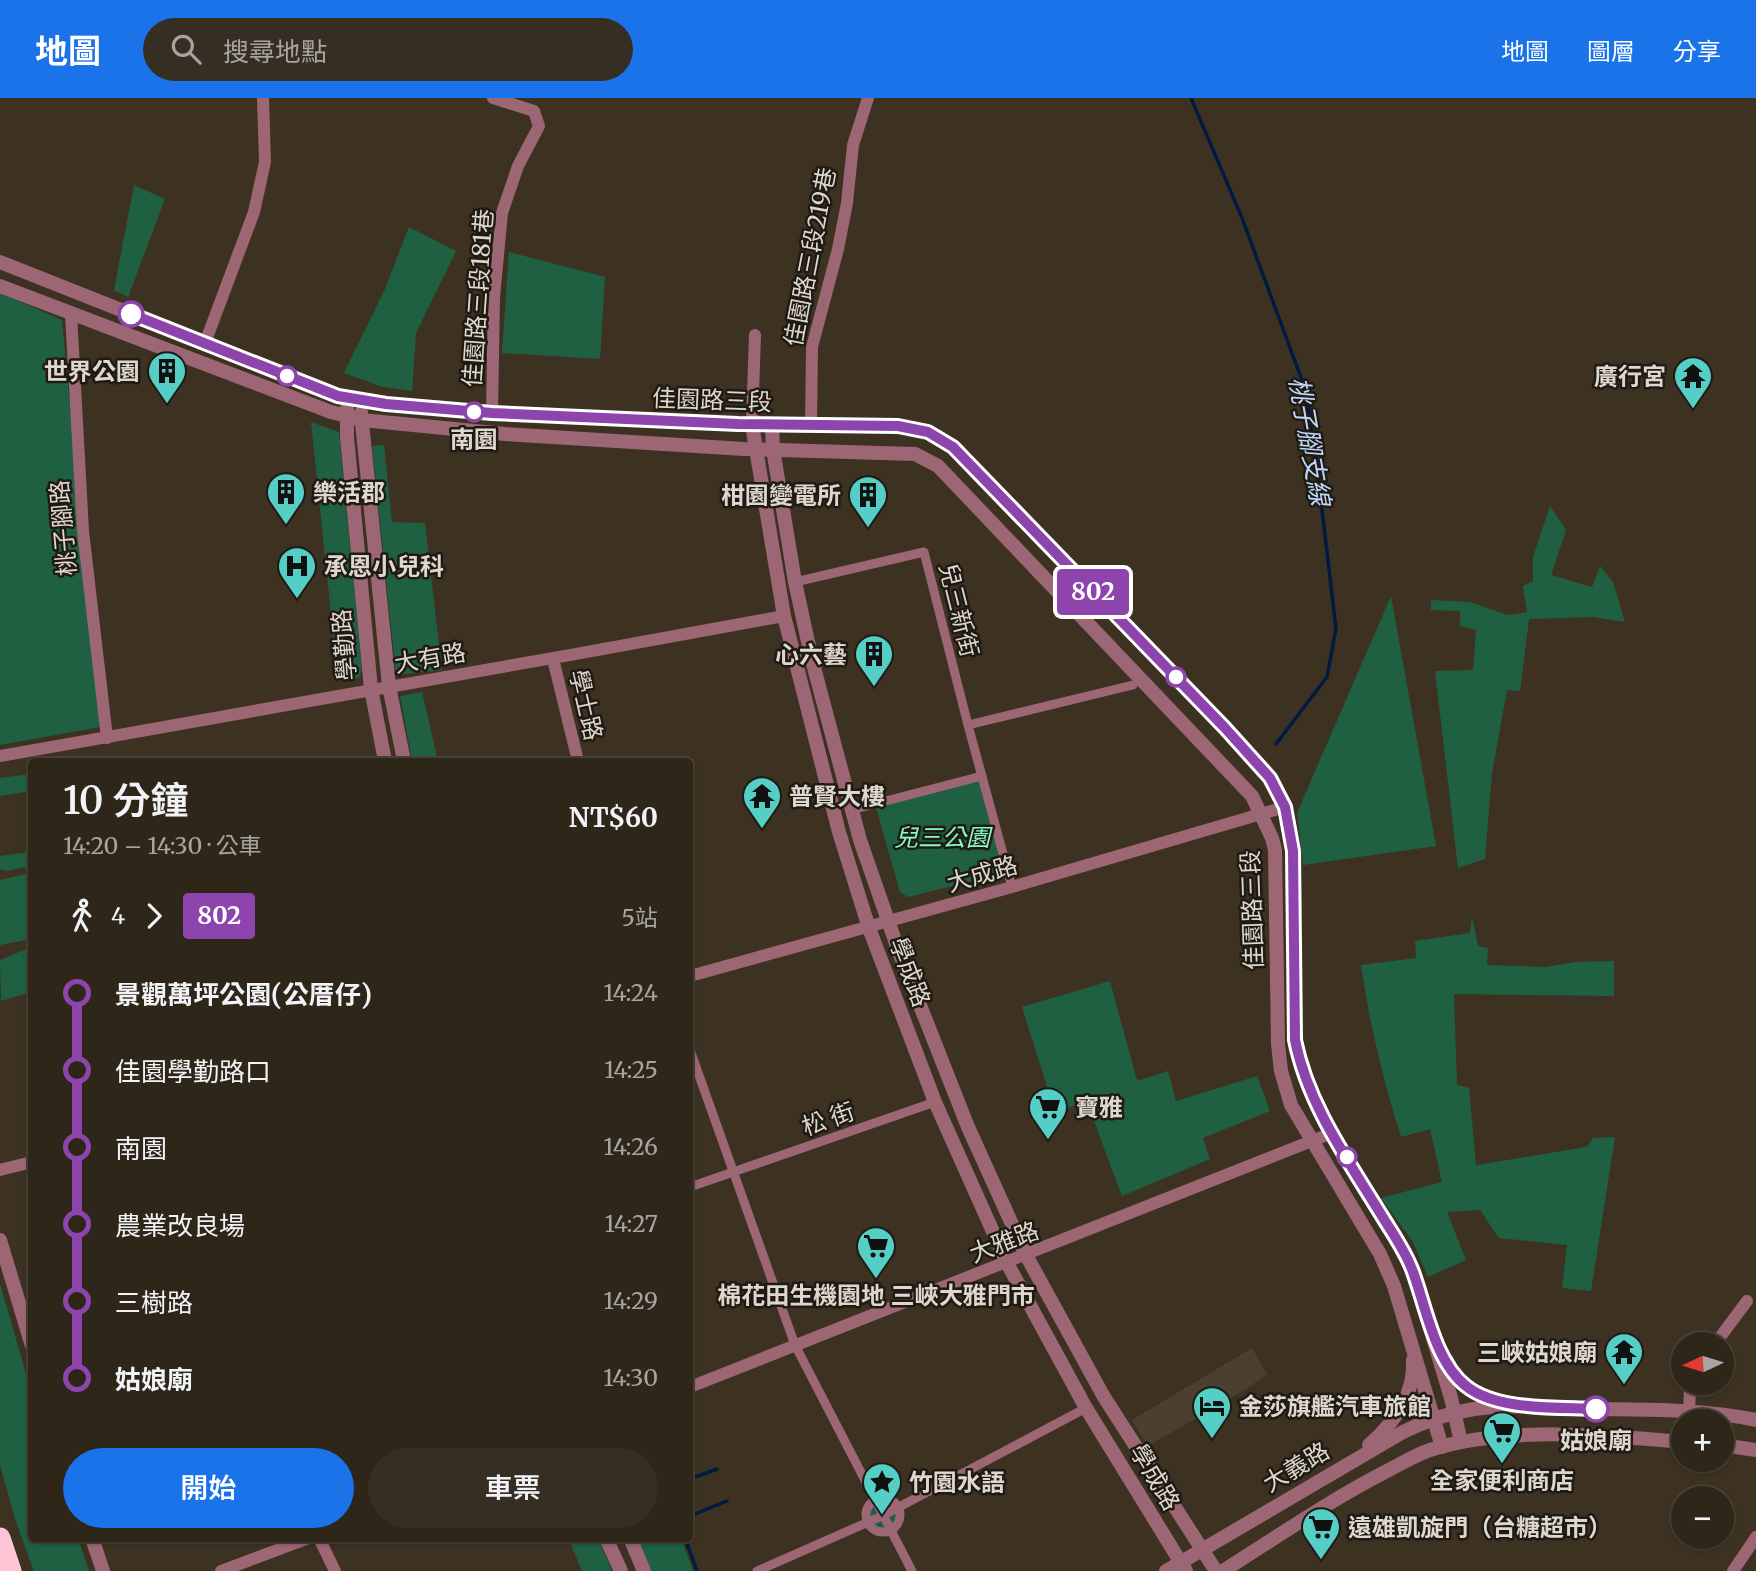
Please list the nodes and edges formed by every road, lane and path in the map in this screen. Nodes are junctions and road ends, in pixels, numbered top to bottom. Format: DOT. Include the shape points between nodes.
graph roads {
  1 [pos="263,98"];
  2 [pos="493,98"];
  3 [pos="869,98"];
  4 [pos="0,262"];
  5 [pos="0,286"];
  6 [pos="71,314"];
  7 [pos="755,335"];
  8 [pos="205,343"];
  9 [pos="354,399"];
  10 [pos="492,413"];
  11 [pos="346,417"];
  12 [pos="362,420"];
  13 [pos="752,425"];
  14 [pos="772,425"];
  15 [pos="811,426"];
  16 [pos="755,449"];
  17 [pos="773,449"];
  18 [pos="795,582"];
  19 [pos="784,615"];
  20 [pos="553,659"];
  21 [pos="1133,685"];
  22 [pos="389,686"];
  23 [pos="371,690"];
  24 [pos="968,725"];
  25 [pos="107,738"];
  26 [pos="0,756"];
  27 [pos="384,758"];
  28 [pos="403,758"];
  29 [pos="577,758"];
  30 [pos="982,776"];
  31 [pos="1285,807"];
  32 [pos="851,810"];
  33 [pos="1262,815"];
  34 [pos="1012,887"];
  35 [pos="888,922"];
  36 [pos="869,928"];
  37 [pos="693,975"];
  38 [pos="693,1059"];
  39 [pos="935,1102"];
  40 [pos="1332,1133"];
  41 [pos="1312,1143"];
  42 [pos="28,1162"];
  43 [pos="0,1170"];
  44 [pos="733,1172"];
  45 [pos="693,1186"];
  46 [pos="0,1240"];
  47 [pos="1027,1255"];
  48 [pos="1007,1263"];
  49 [pos="1747,1301"];
  50 [pos="1427,1320"];
  51 [pos="1724,1332"];
  52 [pos="28,1333"];
  53 [pos="1412,1341"];
  54 [pos="795,1345"];
  55 [pos="693,1386"];
  56 [pos="1555,1407"];
  57 [pos="1086,1408"];
  58 [pos="1671,1411"];
  59 [pos="1455,1413"];
  60 [pos="1734,1417"];
  61 [pos="1434,1418"];
  62 [pos="1756,1420"];
  63 [pos="1461,1441"];
  64 [pos="1671,1441"];
  65 [pos="1442,1447"];
  66 [pos="1734,1447"];
  67 [pos="1756,1450"];
  68 [pos="1351,1460"];
  69 [pos="874,1501"];
  70 [pos="898,1508"];
  71 [pos="882,1516"];
  72 [pos="867,1522"];
  73 [pos="890,1530"];
  74 [pos="1756,1537"];
  75 [pos="0,1538"];
  76 [pos="93,1542"];
  77 [pos="298,1542"];
  78 [pos="321,1542"];
  79 [pos="608,1542"];
  80 [pos="631,1542"];
  81 [pos="1202,1549"];
  82 [pos="1183,1567"];
  83 [pos="11,1571"];
  84 [pos="103,1571"];
  85 [pos="220,1571"];
  86 [pos="335,1571"];
  87 [pos="621,1571"];
  88 [pos="644,1571"];
  89 [pos="757,1571"];
  90 [pos="912,1571"];
  91 [pos="1166,1571"];
  92 [pos="1216,1571"];
  93 [pos="1223,1571"];
  94 [pos="1733,1571"];
  1 -- 8 [label="street" via="265,162 254,212"];
  2 -- 10 [label="street, 佳園路三段181巷" via="534,111 539,126 518,166 502,213 494,297"];
  3 -- 15 [label="street, 佳園路三段219巷" via="853,145 845,214 812,347"];
  4 -- 8 [label="street, 佳園路三段"];
  5 -- 6 [label="street, 佳園路三段"];
  6 -- 11 [label="street, 佳園路三段"];
  6 -- 25 [label="street, 桃子腳路" via="83,531"];
  7 -- 13 [label="street, 學成路"];
  8 -- 9 [label="street, 佳園路三段"];
  9 -- 10 [label="street, 佳園路三段"];
  9 -- 11 [label="street, 學勤路"];
  9 -- 12 [label="street, 學勤路"];
  10 -- 13 [label="street, 佳園路三段"];
  11 -- 12 [label="street, 佳園路三段"];
  11 -- 23 [label="street, 學勤路"];
  12 -- 16 [label="street, 佳園路三段" via="505,435"];
  12 -- 22 [label="street, 學勤路"];
  13 -- 14 [label="street, 佳園路三段"];
  13 -- 16 [label="street, 學成路"];
  14 -- 15 [label="street, 佳園路三段"];
  14 -- 17 [label="street, 學成路"];
  15 -- 31 [label="street, 佳園路三段" via="898,426 928,432 953,447 1225,728 1270,778"];
  16 -- 17 [label="street, 佳園路三段"];
  16 -- 19 [label="street, 學成路"];
  17 -- 18 [label="street, 學成路"];
  17 -- 33 [label="street, 佳園路三段" via="915,454 938,466 1252,796"];
  18 -- 24 [label="street, 兒三新街" via="924,552"];
  18 -- 32 [label="street, 學成路"];
  19 -- 20 [label="street, 大有路"];
  19 -- 36 [label="street, 學成路" via="839,832"];
  20 -- 22 [label="street, 大有路"];
  20 -- 29 [label="street, 學士路"];
  21 -- 24 [label="street"];
  22 -- 23 [label="street, 大有路"];
  22 -- 28 [label="street, 學勤路"];
  23 -- 25 [label="street, 大有路"];
  23 -- 27 [label="street, 學勤路"];
  24 -- 30 [label="street, 兒三新街"];
  25 -- 26 [label="street, 大有路"];
  30 -- 32 [label="street"];
  30 -- 34 [label="street, 兒三新街"];
  31 -- 33 [label="street, 大成路"];
  31 -- 40 [label="street, 佳園路三段" via="1293,851 1295,1040 1311,1096"];
  32 -- 35 [label="street, 學成路"];
  33 -- 34 [label="street, 大成路"];
  33 -- 41 [label="street, 佳園路三段" via="1275,850 1281,1071 1291,1105"];
  34 -- 35 [label="street, 大成路"];
  35 -- 36 [label="street, 大成路"];
  35 -- 47 [label="street, 學成路" via="968,1127"];
  36 -- 37 [label="street, 大成路"];
  36 -- 39 [label="street, 學成路"];
  38 -- 44 [label="street"];
  39 -- 44 [label="street, 松 街"];
  39 -- 48 [label="street, 學成路"];
  40 -- 41 [label="street, 大雅路"];
  40 -- 50 [label="street, 佳園路三段" via="1406,1256"];
  41 -- 47 [label="street, 大雅路"];
  41 -- 53 [label="street, 佳園路三段" via="1380,1254"];
  42 -- 43 [label="street"];
  44 -- 45 [label="street, 松 街"];
  44 -- 54 [label="street"];
  46 -- 52 [label="street"];
  47 -- 48 [label="street, 大雅路"];
  47 -- 81 [label="street, 學成路" via="1104,1397"];
  48 -- 54 [label="street, 大雅路"];
  48 -- 57 [label="street, 學成路"];
  49 -- 51 [label="street"];
  50 -- 56 [label="street" via="1451,1371 1466,1387 1493,1400"];
  50 -- 59 [label="street"];
  53 -- 61 [label="street, 佳園路三段"];
  53 -- 68 [label="street" via="1407,1397 1378,1437"];
  54 -- 55 [label="street, 大雅路"];
  54 -- 69 [label="street"];
  56 -- 58 [label="street"];
  56 -- 59 [label="street, 大義路"];
  57 -- 70 [label="street"];
  57 -- 82 [label="street, 學成路"];
  59 -- 61 [label="street, 大義路"];
  59 -- 63 [label="street"];
  60 -- 62 [label="street"];
  61 -- 65 [label="street, 佳園路三段"];
  61 -- 68 [label="street, 大義路"];
  63 -- 64 [label="street, 大義路" via="1550,1436"];
  63 -- 65 [label="street, 大義路"];
  65 -- 93 [label="street, 大義路" via="1367,1481"];
  66 -- 67 [label="street"];
  68 -- 81 [label="street, 大義路"];
  69 -- 70 [label="street" via="884,1498"];
  69 -- 71 [label="street"];
  69 -- 72 [label="street" via="866,1511"];
  70 -- 71 [label="street"];
  70 -- 73 [label="street" via="899,1518"];
  71 -- 72 [label="street"];
  71 -- 73 [label="street"];
  72 -- 73 [label="street" via="877,1531"];
  72 -- 89 [label="street"];
  73 -- 90 [label="street"];
  74 -- 94 [label="street"];
  75 -- 83 [label="highway"];
  76 -- 84 [label="street"];
  77 -- 85 [label="street"];
  78 -- 86 [label="street"];
  79 -- 87 [label="street"];
  80 -- 88 [label="street"];
  81 -- 82 [label="street, 大義路"];
  81 -- 92 [label="street, 學成路"];
  82 -- 91 [label="street, 大義路"];
}
